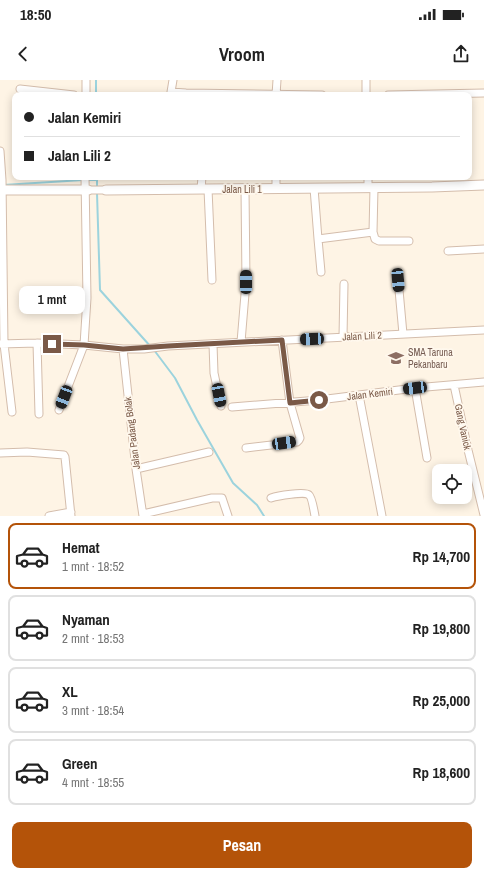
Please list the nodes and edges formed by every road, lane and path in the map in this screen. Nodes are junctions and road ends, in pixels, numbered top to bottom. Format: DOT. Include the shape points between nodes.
graph roads {
  1 [pos="86,80"];
  2 [pos="173,80"];
  3 [pos="277,80"];
  4 [pos="366,80"];
  5 [pos="20,89"];
  6 [pos="38,92"];
  7 [pos="86,92"];
  8 [pos="171,92"];
  9 [pos="276,92"];
  10 [pos="366,92"];
  11 [pos="472,93"];
  12 [pos="484,93"];
  13 [pos="0,151"];
  14 [pos="202,180"];
  15 [pos="276,180"];
  16 [pos="369,180"];
  17 [pos="86,185"];
  18 [pos="484,185"];
  19 [pos="276,188"];
  20 [pos="314,188"];
  21 [pos="371,188"];
  22 [pos="204,189"];
  23 [pos="245,189"];
  24 [pos="1,190"];
  25 [pos="106,190"];
  26 [pos="373,232"];
  27 [pos="318,239"];
  28 [pos="409,241"];
  29 [pos="484,249"];
  30 [pos="448,251"];
  31 [pos="321,272"];
  32 [pos="212,280"];
  33 [pos="398,280"];
  34 [pos="344,284"];
  35 [pos="484,330"];
  36 [pos="403,334"];
  37 [pos="343,338"];
  38 [pos="282,340"];
  39 [pos="241,342"];
  40 [pos="37,343"];
  41 [pos="2,344"];
  42 [pos="213,344"];
  43 [pos="84,345"];
  44 [pos="123,349"];
  45 [pos="484,382"];
  46 [pos="454,385"];
  47 [pos="415,388"];
  48 [pos="359,396"];
  49 [pos="290,403"];
  50 [pos="221,406"];
  51 [pos="232,407"];
  52 [pos="59,410"];
  53 [pos="12,412"];
  54 [pos="39,414"];
  55 [pos="246,448"];
  56 [pos="209,452"];
  57 [pos="0,453"];
  58 [pos="427,458"];
  59 [pos="136,469"];
  60 [pos="271,498"];
  61 [pos="71,514"];
  62 [pos="143,515"];
  63 [pos="484,515"];
  64 [pos="49,516"];
  65 [pos="228,516"];
  66 [pos="315,516"];
  67 [pos="382,516"];
  1 -- 7 [label="street"];
  2 -- 8 [label="street"];
  3 -- 9 [label="street"];
  4 -- 10 [label="street"];
  5 -- 6 [label="street"];
  11 -- 12 [label="street"];
  13 -- 24 [label="street"];
  14 -- 22 [label="street"];
  15 -- 19 [label="street"];
  16 -- 21 [label="street"];
  17 -- 24 [label="street, Jalan Lili 1"];
  17 -- 25 [label="street, Jalan Lili 1"];
  17 -- 43 [label="street" via="87,298"];
  18 -- 21 [label="street, Jalan Lili 1"];
  19 -- 20 [label="street, Jalan Lili 1"];
  19 -- 23 [label="street, Jalan Lili 1"];
  20 -- 21 [label="street, Jalan Lili 1"];
  20 -- 27 [label="street"];
  21 -- 26 [label="street"];
  22 -- 23 [label="street, Jalan Lili 1"];
  22 -- 25 [label="street, Jalan Lili 1"];
  22 -- 32 [label="street"];
  23 -- 39 [label="street" via="246,282"];
  24 -- 41 [label="street"];
  26 -- 27 [label="street"];
  26 -- 28 [label="street" via="375,239"];
  27 -- 31 [label="street"];
  29 -- 30 [label="street"];
  33 -- 36 [label="street"];
  34 -- 37 [label="street"];
  35 -- 36 [label="street, Jalan Lili 2"];
  36 -- 37 [label="street, Jalan Lili 2"];
  37 -- 38 [label="street, Jalan Lili 2"];
  38 -- 39 [label="street, Jalan Lili 2"];
  38 -- 49 [label="street"];
  39 -- 42 [label="street, Jalan Lili 2"];
  40 -- 41 [label="street"];
  40 -- 43 [label="street"];
  40 -- 54 [label="street"];
  41 -- 53 [label="street"];
  42 -- 44 [label="street, Jalan Lili 2"];
  42 -- 50 [label="street" via="214,373"];
  43 -- 44 [label="street"];
  43 -- 52 [label="street"];
  44 -- 59 [label="street, Jalan Padang Bolak"];
  45 -- 46 [label="street, Jalan Kemiri"];
  46 -- 47 [label="street, Jalan Kemiri"];
  46 -- 63 [label="street, Gang Vanick"];
  47 -- 48 [label="street, Jalan Kemiri"];
  47 -- 58 [label="street"];
  48 -- 49 [label="street, Jalan Kemiri"];
  48 -- 67 [label="street"];
  49 -- 51 [label="street, Jalan Kemiri"];
  49 -- 55 [label="street" via="300,440"];
  56 -- 59 [label="street"];
  57 -- 61 [label="street" via="64,455"];
  59 -- 62 [label="street, Jalan Padang Bolak"];
  60 -- 66 [label="street" via="308,494"];
  61 -- 64 [label="street"];
  62 -- 65 [label="street" via="212,498 222,498"];
}
